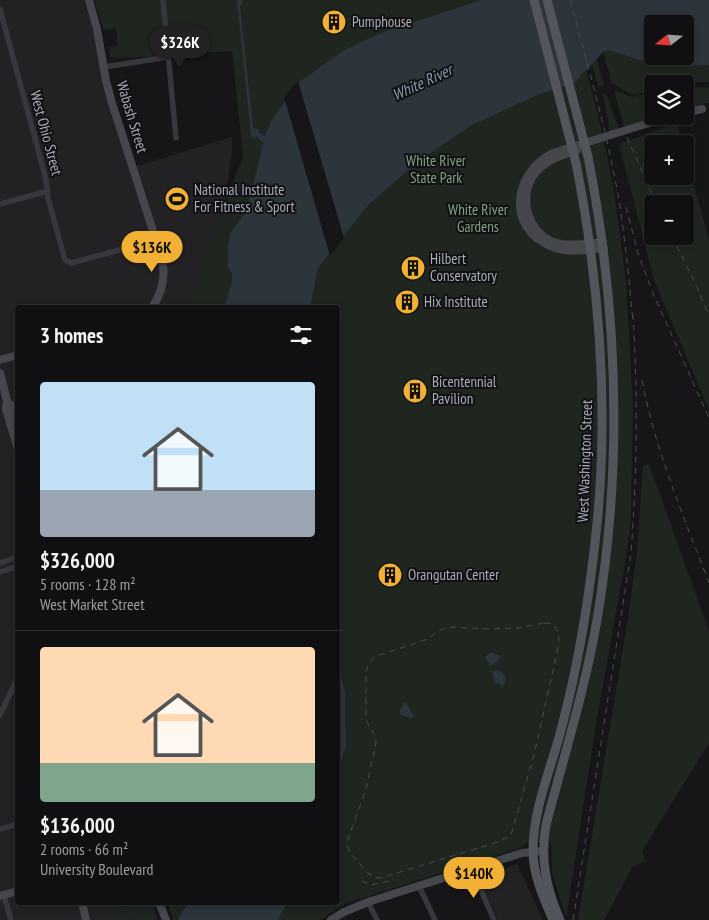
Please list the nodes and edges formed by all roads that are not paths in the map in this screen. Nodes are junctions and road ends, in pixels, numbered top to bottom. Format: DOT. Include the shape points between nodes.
graph roads {
  1 [pos="89,0"];
  2 [pos="163,0"];
  3 [pos="534,0"];
  4 [pos="547,0"];
  5 [pos="0,8"];
  6 [pos="168,57"];
  7 [pos="104,67"];
  8 [pos="644,125"];
  9 [pos="176,138"];
  10 [pos="48,191"];
  11 [pos="0,204"];
  12 [pos="156,240"];
  13 [pos="603,245"];
  14 [pos="590,246"];
  15 [pos="154,305"];
  16 [pos="15,356"];
  17 [pos="0,360"];
  18 [pos="0,373"];
  19 [pos="7,401"];
  20 [pos="15,416"];
  21 [pos="15,440"];
  22 [pos="15,559"];
  23 [pos="0,563"];
  24 [pos="15,567"];
  25 [pos="0,572"];
  26 [pos="15,683"];
  27 [pos="0,715"];
  28 [pos="15,825"];
  29 [pos="0,829"];
  30 [pos="543,851"];
  31 [pos="533,852"];
  32 [pos="472,869"];
  33 [pos="419,886"];
  34 [pos="15,892"];
  35 [pos="2,896"];
  36 [pos="368,902"];
  37 [pos="83,905"];
  38 [pos="160,905"];
  39 [pos="11,920"];
  40 [pos="86,920"];
  41 [pos="166,920"];
  42 [pos="332,920"];
  43 [pos="377,920"];
  44 [pos="434,920"];
  45 [pos="494,920"];
  46 [pos="552,920"];
  47 [pos="560,920"];
  1 -- 7 [label="street, Wabash Street"];
  2 -- 6 [label="street"];
  3 -- 14 [label="main road, West Washington Street, bridge" via="576,162"];
  4 -- 13 [label="main road, West Washington Street, bridge" via="588,157"];
  5 -- 10 [label="street, West Ohio Street"];
  6 -- 7 [label="street"];
  6 -- 9 [label="street"];
  7 -- 12 [label="street, Wabash Street"];
  8 -- 14 [label="street" via="594,141 557,158 542,166 530,181 526,202 534,226 555,242"];
  10 -- 11 [label="street"];
  10 -- 12 [label="street, West Ohio Street" via="68,262"];
  12 -- 15 [label="street, Wabash Street" via="164,275"];
  13 -- 14 [label="street"];
  13 -- 30 [label="main road, West Washington Street" via="614,371 610,523 589,663 546,825"];
  14 -- 31 [label="main road, West Washington Street" via="602,377 597,522 583,627 562,728 534,828"];
  16 -- 17 [label="street"];
  18 -- 19 [label="street"];
  19 -- 20 [label="street"];
  19 -- 21 [label="street" via="6,409"];
  22 -- 23 [label="street"];
  24 -- 25 [label="street"];
  26 -- 27 [label="street"];
  28 -- 29 [label="street"];
  30 -- 31 [label="street"];
  30 -- 47 [label="main road, West Washington Street" via="546,881"];
  31 -- 32 [label="street"];
  31 -- 46 [label="main road, West Washington Street" via="539,887"];
  32 -- 33 [label="street"];
  32 -- 45 [label="street"];
  33 -- 36 [label="street"];
  33 -- 44 [label="street"];
  34 -- 35 [label="street"];
  35 -- 39 [label="street"];
  36 -- 42 [label="street"];
  36 -- 43 [label="street"];
  37 -- 40 [label="street"];
  38 -- 41 [label="street"];
}
